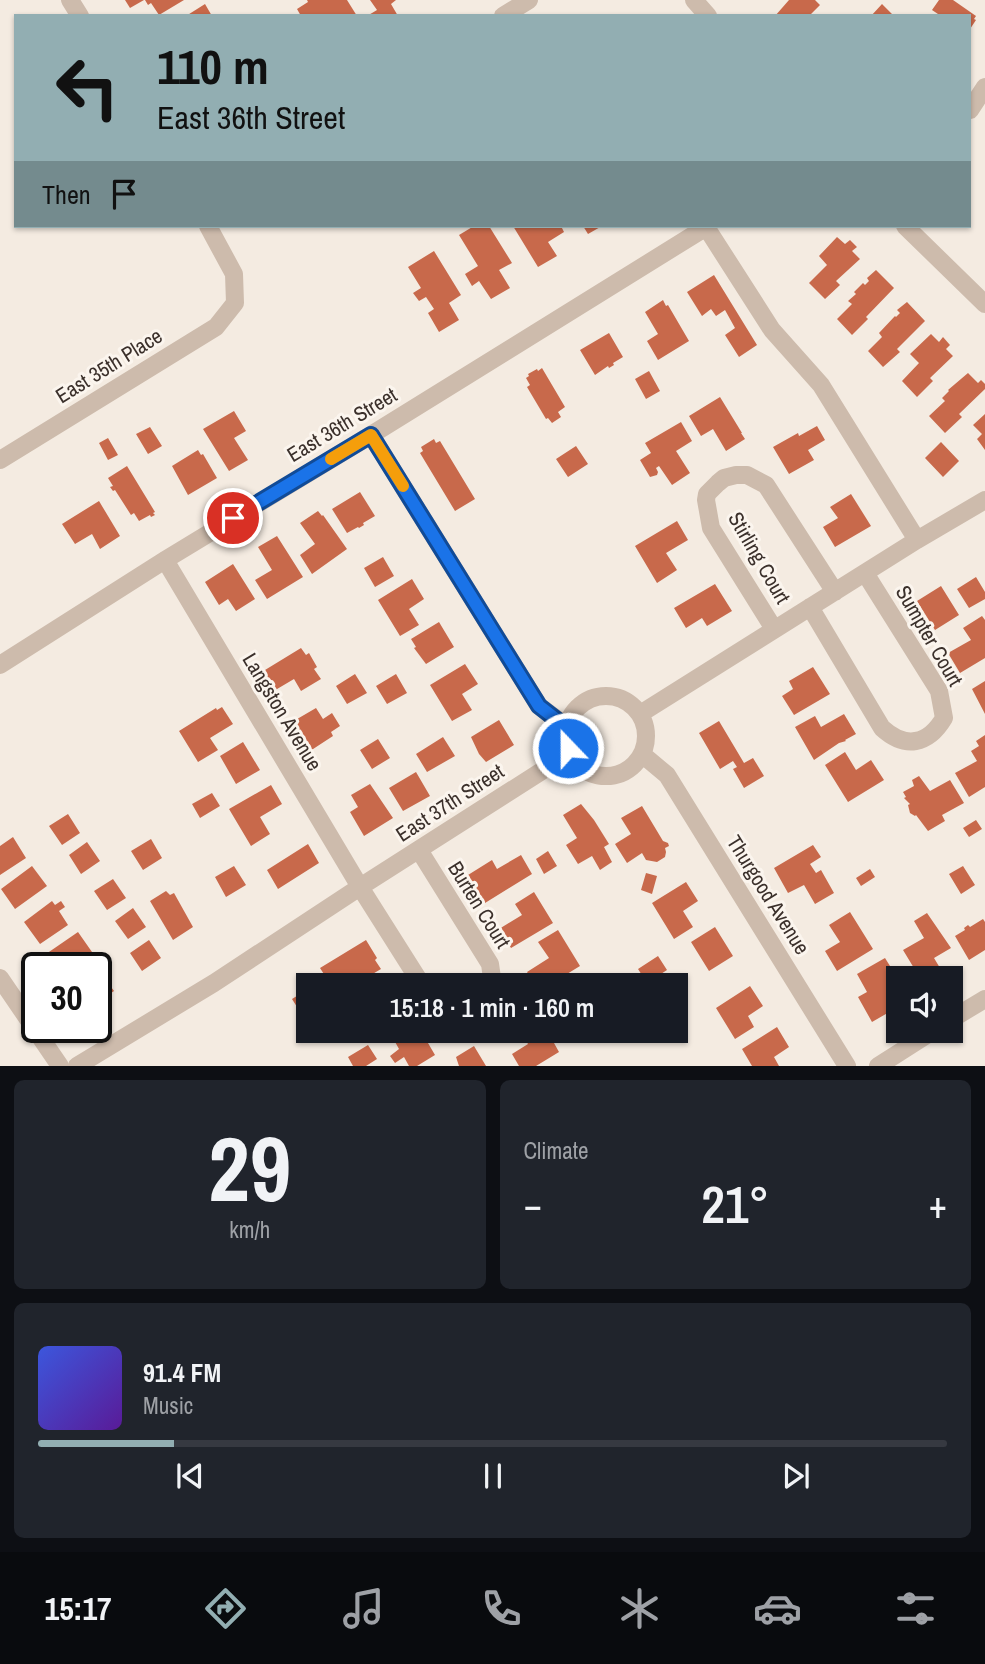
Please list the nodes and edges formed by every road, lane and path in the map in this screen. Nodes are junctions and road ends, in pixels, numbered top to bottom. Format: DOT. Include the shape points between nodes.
graph roads {
  1 [pos="529,0"];
  2 [pos="694,0"];
  3 [pos="506,14"];
  4 [pos="707,14"];
  5 [pos="985,87"];
  6 [pos="971,108"];
  7 [pos="209,228"];
  8 [pos="704,228"];
  9 [pos="708,228"];
  10 [pos="907,228"];
  11 [pos="985,304"];
  12 [pos="371,435"];
  13 [pos="0,460"];
  14 [pos="983,506"];
  15 [pos="917,540"];
  16 [pos="165,560"];
  17 [pos="865,573"];
  18 [pos="835,592"];
  19 [pos="810,607"];
  20 [pos="774,629"];
  21 [pos="0,665"];
  22 [pos="640,714"];
  23 [pos="566,727"];
  24 [pos="570,753"];
  25 [pos="643,755"];
  26 [pos="419,850"];
  27 [pos="360,887"];
  28 [pos="414,973"];
  29 [pos="491,973"];
  30 [pos="0,978"];
  31 [pos="985,999"];
  32 [pos="963,1012"];
  33 [pos="914,1043"];
  34 [pos="60,1066"];
  35 [pos="77,1066"];
  36 [pos="847,1066"];
  37 [pos="878,1066"];
  1 -- 3 [label="street"];
  2 -- 4 [label="street"];
  5 -- 6 [label="street"];
  7 -- 13 [label="street, East 35th Place" via="234,274 235,303 216,327"];
  8 -- 12 [label="street, East 36th Street"];
  9 -- 15 [label="street" via="772,330 821,385"];
  10 -- 11 [label="street"];
  12 -- 16 [label="street, East 36th Street"];
  12 -- 23 [label="street" via="539,706"];
  14 -- 15 [label="street"];
  15 -- 17 [label="street"];
  16 -- 21 [label="street, East 36th Street"];
  16 -- 27 [label="street, Langston Avenue"];
  17 -- 18 [label="street"];
  17 -- 19 [label="street, Sumpter Court" via="939,691 944,718 926,737 915,743 902,741 882,728"];
  18 -- 19 [label="street"];
  18 -- 20 [label="street, Stirling Court" via="766,485 747,475 724,478 706,500 710,528"];
  19 -- 20 [label="street"];
  20 -- 22 [label="street"];
  22 -- 23 [label="street" via="625,700 594,696 584,701"];
  22 -- 25 [label="street" via="647,734"];
  23 -- 24 [label="street"];
  24 -- 25 [label="street" via="587,772 608,777 627,771"];
  24 -- 26 [label="street, East 37th Street"];
  25 -- 36 [label="street, Thurgood Avenue" via="667,775"];
  26 -- 27 [label="street, East 37th Street"];
  26 -- 29 [label="street, Burten Court"];
  27 -- 28 [label="street"];
  27 -- 35 [label="street, East 37th Street"];
  30 -- 34 [label="street"];
  31 -- 32 [label="street"];
  33 -- 37 [label="street"];
}
